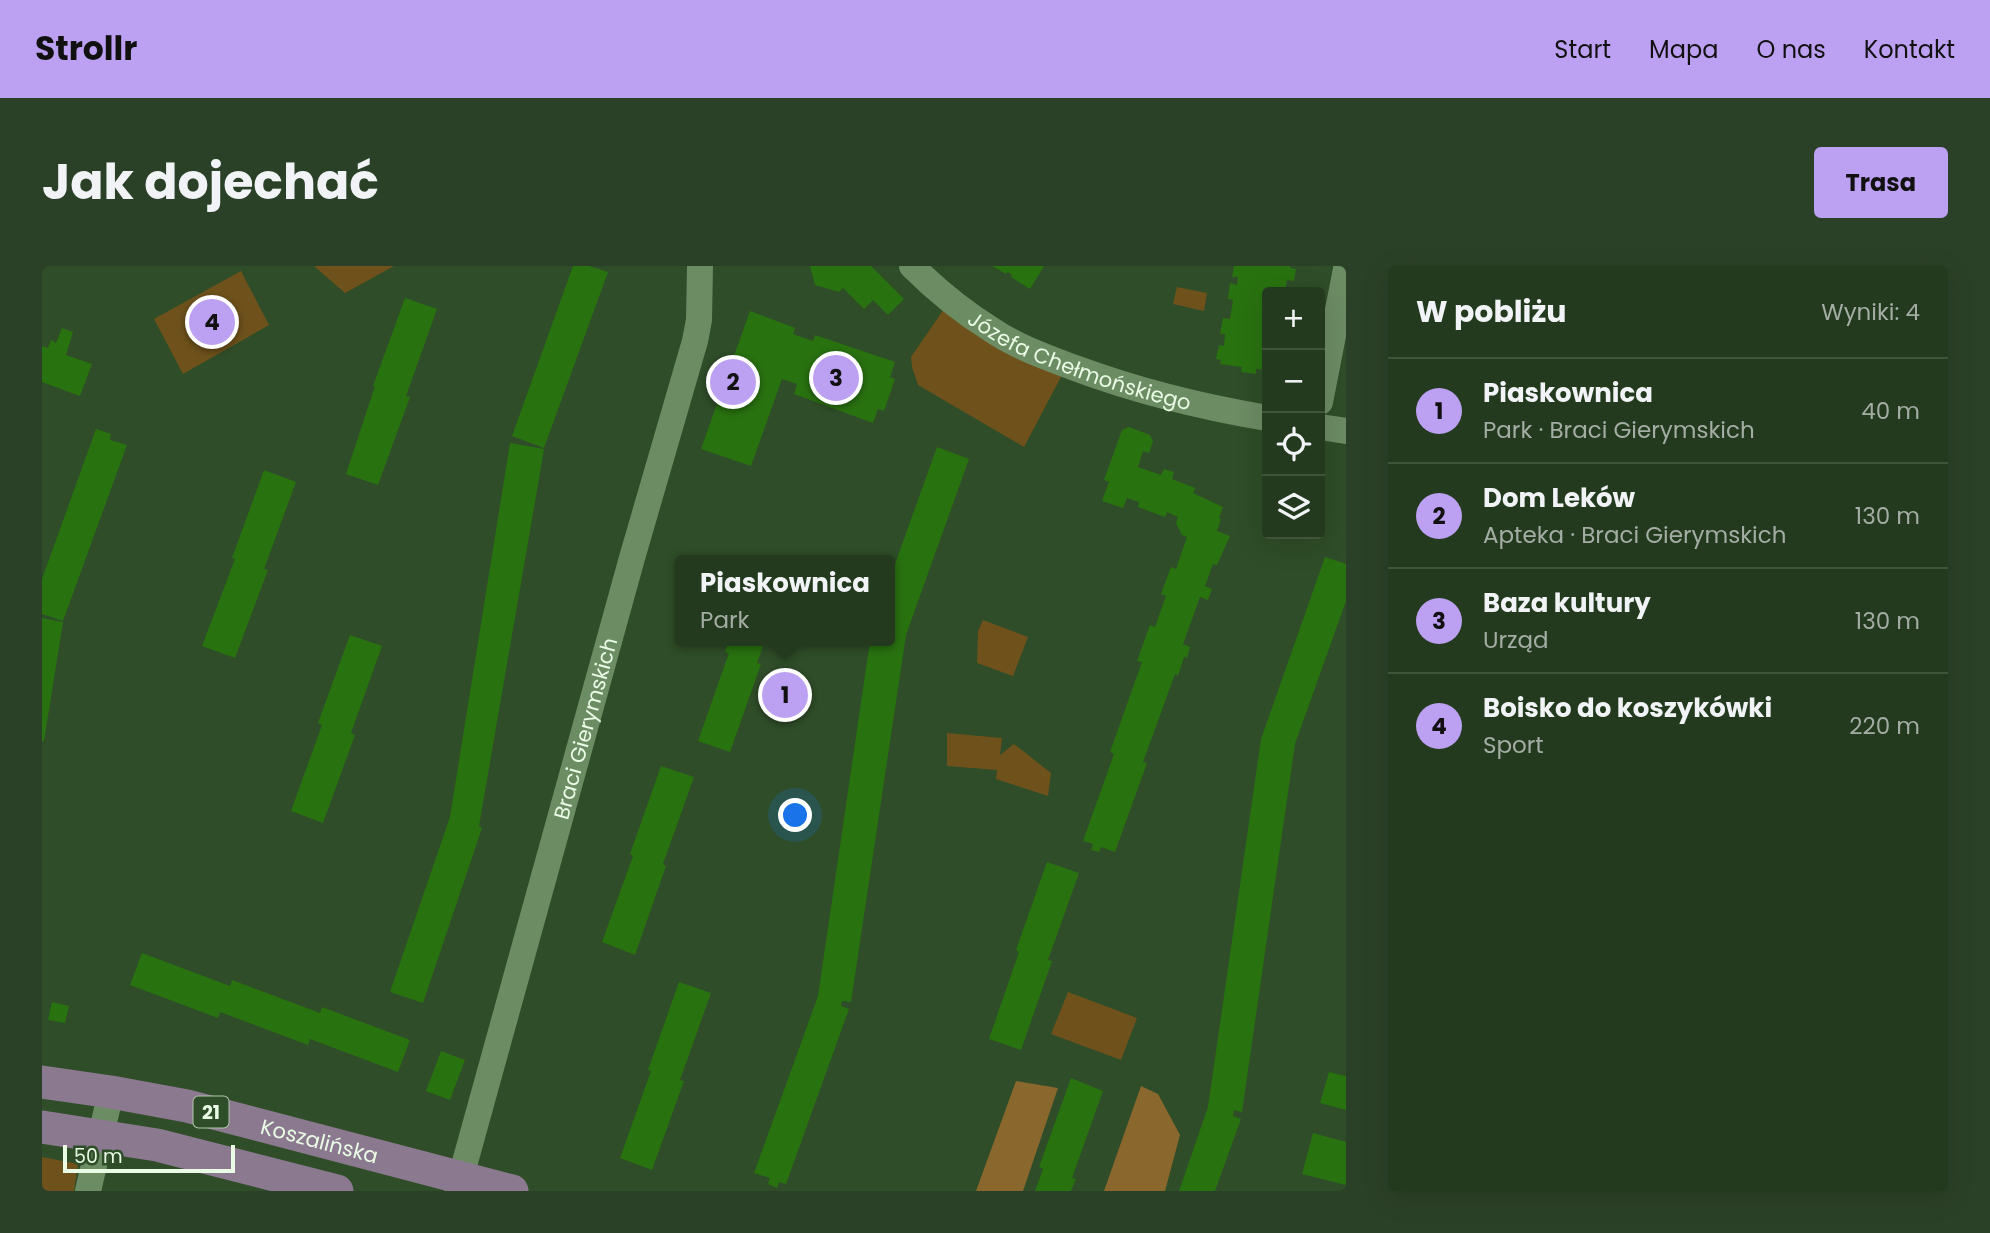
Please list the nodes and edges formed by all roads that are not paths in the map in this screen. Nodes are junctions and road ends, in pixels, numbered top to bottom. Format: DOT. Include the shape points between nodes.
graph roads {
  1 [pos="700,266"];
  2 [pos="912,266"];
  3 [pos="1346,269"];
  4 [pos="1325,376"];
  5 [pos="1262,417"];
  6 [pos="1325,428"];
  7 [pos="1346,431"];
  8 [pos="42,1082"];
  9 [pos="111,1092"];
  10 [pos="42,1127"];
  11 [pos="101,1136"];
  12 [pos="459,1184"];
  13 [pos="88,1191"];
  14 [pos="337,1191"];
  15 [pos="512,1191"];
  1 -- 12 [label="street, Braci Gierymskich" via="695,341"];
  2 -- 5 [label="street, Józefa Chełmońskiego" via="958,306 1022,347 1160,396"];
  3 -- 4 [label="street"];
  6 -- 7 [label="street"];
  8 -- 9 [label="main road, Koszalińska / 21"];
  9 -- 11 [label="street"];
  9 -- 12 [label="main road, Koszalińska / 21" via="187,1106"];
  10 -- 11 [label="main road, Koszalińska / 21"];
  11 -- 13 [label="street"];
  11 -- 14 [label="main road, Koszalińska / 21" via="157,1145"];
  12 -- 15 [label="main road, Koszalińska / 21"];
}
